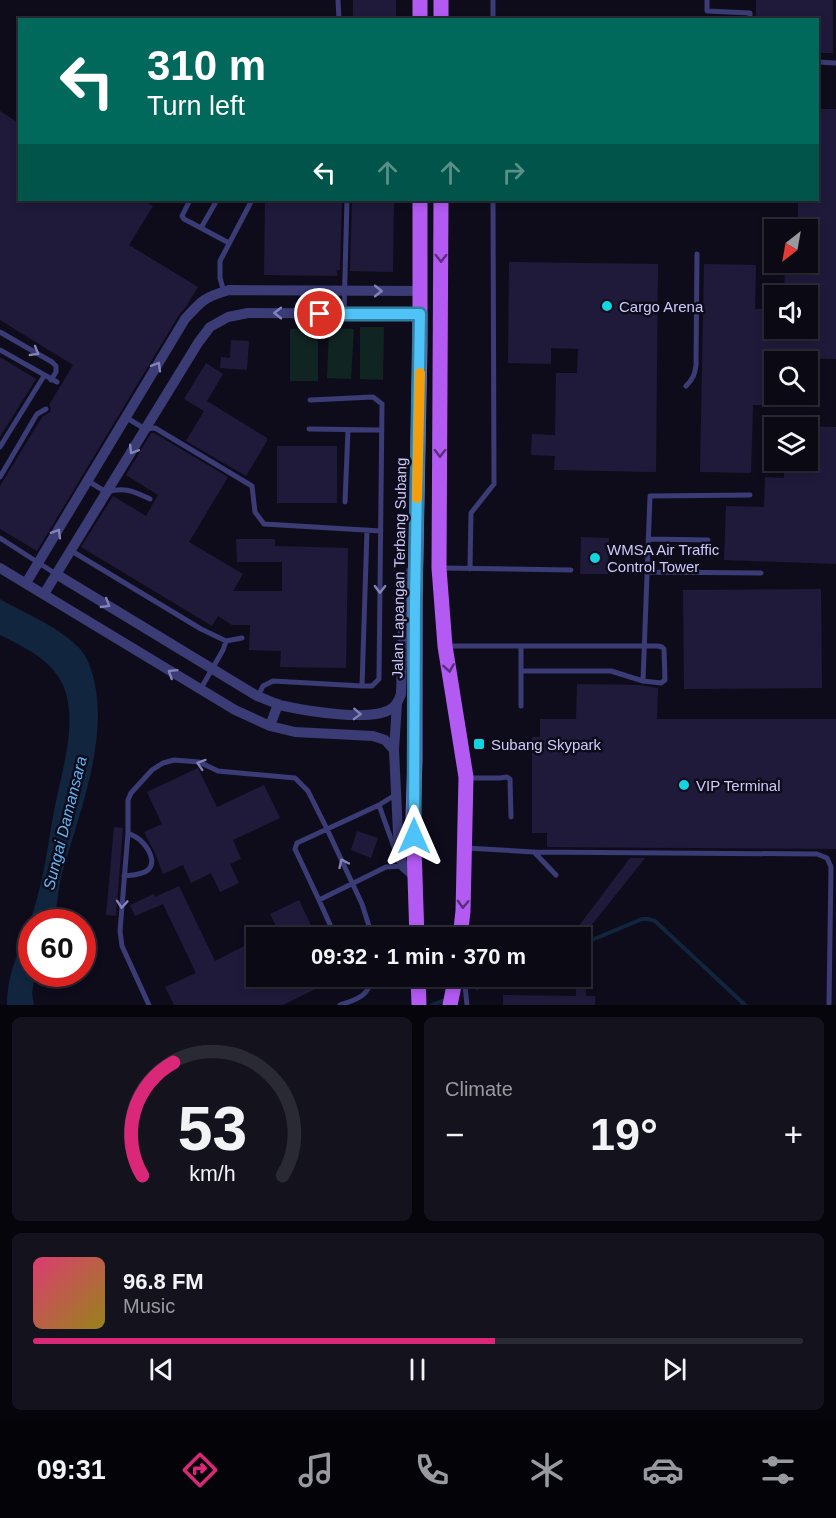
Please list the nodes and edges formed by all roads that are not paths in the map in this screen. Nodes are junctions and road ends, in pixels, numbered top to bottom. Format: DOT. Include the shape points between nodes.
graph roads {
  1 [pos="338,0"];
  2 [pos="420,0"];
  3 [pos="441,0"];
  4 [pos="493,0"];
  5 [pos="707,0"];
  6 [pos="339,18"];
  7 [pos="420,18"];
  8 [pos="441,18"];
  9 [pos="493,18"];
  10 [pos="750,18"];
  11 [pos="819,62"];
  12 [pos="836,63"];
  13 [pos="190,201"];
  14 [pos="217,201"];
  15 [pos="251,201"];
  16 [pos="347,201"];
  17 [pos="420,201"];
  18 [pos="441,201"];
  19 [pos="493,201"];
  20 [pos="201,228"];
  21 [pos="229,243"];
  22 [pos="697,254"];
  23 [pos="345,291"];
  24 [pos="421,291"];
  25 [pos="224,292"];
  26 [pos="344,314"];
  27 [pos="420,314"];
  28 [pos="0,332"];
  29 [pos="0,350"];
  30 [pos="44,376"];
  31 [pos="686,386"];
  32 [pos="310,400"];
  33 [pos="46,409"];
  34 [pos="127,418"];
  35 [pos="145,429"];
  36 [pos="309,429"];
  37 [pos="348,429"];
  38 [pos="382,430"];
  39 [pos="0,447"];
  40 [pos="0,477"];
  41 [pos="88,481"];
  42 [pos="106,492"];
  43 [pos="750,495"];
  44 [pos="150,499"];
  45 [pos="345,502"];
  46 [pos="367,530"];
  47 [pos="381,531"];
  48 [pos="0,538"];
  49 [pos="648,539"];
  50 [pos="708,540"];
  51 [pos="70,550"];
  52 [pos="39,562"];
  53 [pos="416,564"];
  54 [pos="0,568"];
  55 [pos="439,568"];
  56 [pos="470,569"];
  57 [pos="571,570"];
  58 [pos="647,572"];
  59 [pos="56,573"];
  60 [pos="761,573"];
  61 [pos="26,583"];
  62 [pos="44,594"];
  63 [pos="242,638"];
  64 [pos="225,641"];
  65 [pos="445,646"];
  66 [pos="520,646"];
  67 [pos="643,646"];
  68 [pos="212,668"];
  69 [pos="521,671"];
  70 [pos="643,681"];
  71 [pos="362,686"];
  72 [pos="200,690"];
  73 [pos="258,696"];
  74 [pos="278,704"];
  75 [pos="397,704"];
  76 [pos="521,706"];
  77 [pos="323,713"];
  78 [pos="270,726"];
  79 [pos="321,734"];
  80 [pos="394,750"];
  81 [pos="466,777"];
  82 [pos="396,794"];
  83 [pos="379,805"];
  84 [pos="511,818"];
  85 [pos="327,829"];
  86 [pos="128,833"];
  87 [pos="464,848"];
  88 [pos="534,852"];
  89 [pos="400,866"];
  90 [pos="556,875"];
  91 [pos="124,876"];
  92 [pos="415,877"];
  93 [pos="353,884"];
  94 [pos="319,900"];
  95 [pos="331,927"];
  96 [pos="369,927"];
  97 [pos="417,927"];
  98 [pos="461,927"];
  99 [pos="370,987"];
  100 [pos="418,987"];
  101 [pos="454,987"];
  102 [pos="465,987"];
  103 [pos="829,1004"];
  104 [pos="149,1005"];
  105 [pos="340,1005"];
  106 [pos="419,1005"];
  107 [pos="450,1005"];
  108 [pos="467,1005"];
  1 -- 6 [label="lane"];
  2 -- 7 [label="main road"];
  3 -- 8 [label="main road"];
  4 -- 9 [label="lane"];
  5 -- 10 [label="lane" via="707,11 750,14"];
  11 -- 12 [label="lane"];
  13 -- 20 [label="lane" via="182,216"];
  14 -- 20 [label="lane"];
  15 -- 21 [label="lane"];
  16 -- 23 [label="lane"];
  17 -- 24 [label="main road, Jalan Lapangan Terbang Subang"];
  18 -- 55 [label="main road, one-way"];
  19 -- 56 [label="lane" via="494,484 471,513"];
  20 -- 21 [label="lane"];
  21 -- 25 [label="lane" via="219,269"];
  22 -- 31 [label="lane" via="696,373"];
  23 -- 24 [label="street, one-way"];
  23 -- 25 [label="street"];
  23 -- 26 [label="lane"];
  24 -- 27 [label="main road, Jalan Lapangan Terbang Subang"];
  34 -- 25 [label="street, one-way" via="185,319 209,296"];
  26 -- 27 [label="street"];
  26 -- 35 [label="street, one-way" via="248,314 228,317 210,327"];
  27 -- 53 [label="main road, Jalan Lapangan Terbang Subang"];
  28 -- 30 [label="lane, one-way" via="56,366 54,381"];
  29 -- 30 [label="lane"];
  30 -- 39 [label="lane"];
  32 -- 38 [label="lane" via="373,397 382,404"];
  33 -- 40 [label="lane" via="37,414"];
  34 -- 35 [label="lane"];
  34 -- 41 [label="street"];
  35 -- 42 [label="street, one-way"];
  35 -- 46 [label="lane" via="155,428 252,486 255,512 264,524"];
  36 -- 37 [label="lane"];
  37 -- 38 [label="lane"];
  37 -- 45 [label="lane"];
  38 -- 47 [label="lane"];
  41 -- 42 [label="lane"];
  52 -- 41 [label="street, one-way"];
  42 -- 44 [label="lane" via="126,489"];
  42 -- 51 [label="street"];
  43 -- 49 [label="lane" via="650,496"];
  46 -- 47 [label="lane"];
  46 -- 71 [label="lane"];
  47 -- 71 [label="lane, one-way" via="379,679 372,686"];
  48 -- 52 [label="lane"];
  49 -- 50 [label="lane"];
  49 -- 58 [label="lane"];
  51 -- 59 [label="street"];
  51 -- 64 [label="lane"];
  52 -- 59 [label="lane"];
  52 -- 61 [label="street"];
  53 -- 75 [label="street" via="404,589 401,694"];
  53 -- 92 [label="main road, Jalan Lapangan Terbang Subang"];
  54 -- 61 [label="street"];
  55 -- 56 [label="lane"];
  55 -- 65 [label="main road"];
  56 -- 57 [label="lane"];
  58 -- 60 [label="lane"];
  58 -- 67 [label="lane"];
  59 -- 62 [label="street"];
  59 -- 68 [label="street, one-way"];
  61 -- 62 [label="street"];
  72 -- 62 [label="street, one-way"];
  63 -- 64 [label="lane"];
  64 -- 68 [label="lane"];
  65 -- 66 [label="lane"];
  65 -- 81 [label="main road, one-way"];
  66 -- 67 [label="lane"];
  66 -- 69 [label="lane"];
  67 -- 70 [label="lane"];
  67 -- 70 [label="lane" via="664,650 665,680"];
  68 -- 72 [label="lane"];
  68 -- 73 [label="street"];
  69 -- 70 [label="lane" via="611,671"];
  69 -- 76 [label="lane"];
  71 -- 73 [label="lane" via="273,681 263,686"];
  72 -- 78 [label="street"];
  73 -- 74 [label="street"];
  74 -- 77 [label="street"];
  74 -- 78 [label="street"];
  77 -- 75 [label="street, one-way" via="379,714"];
  75 -- 80 [label="street"];
  77 -- 79 [label="street"];
  78 -- 79 [label="street"];
  79 -- 80 [label="street" via="373,736 385,740"];
  80 -- 82 [label="street"];
  81 -- 84 [label="lane" via="510,779"];
  81 -- 87 [label="main road"];
  82 -- 83 [label="lane"];
  82 -- 89 [label="street"];
  83 -- 85 [label="lane"];
  83 -- 89 [label="lane"];
  85 -- 86 [label="lane, one-way" via="308,791 295,778 218,771 199,762 174,760 152,770 131,793"];
  93 -- 85 [label="lane, one-way"];
  85 -- 94 [label="lane" via="297,843 295,849"];
  86 -- 91 [label="lane"];
  86 -- 91 [label="lane" via="143,842 152,865 141,874"];
  87 -- 88 [label="lane"];
  87 -- 98 [label="main road, one-way"];
  88 -- 90 [label="lane"];
  88 -- 103 [label="lane" via="817,854 827,858 831,867"];
  89 -- 92 [label="street"];
  89 -- 93 [label="lane" via="386,867"];
  91 -- 104 [label="lane, one-way" via="122,946"];
  92 -- 97 [label="main road, Jalan Lapangan Terbang Subang"];
  93 -- 94 [label="lane"];
  93 -- 96 [label="lane"];
  94 -- 95 [label="lane"];
  99 -- 105 [label="lane" via="362,997"];
  100 -- 106 [label="main road"];
  101 -- 107 [label="main road"];
  102 -- 108 [label="lane"];
}
